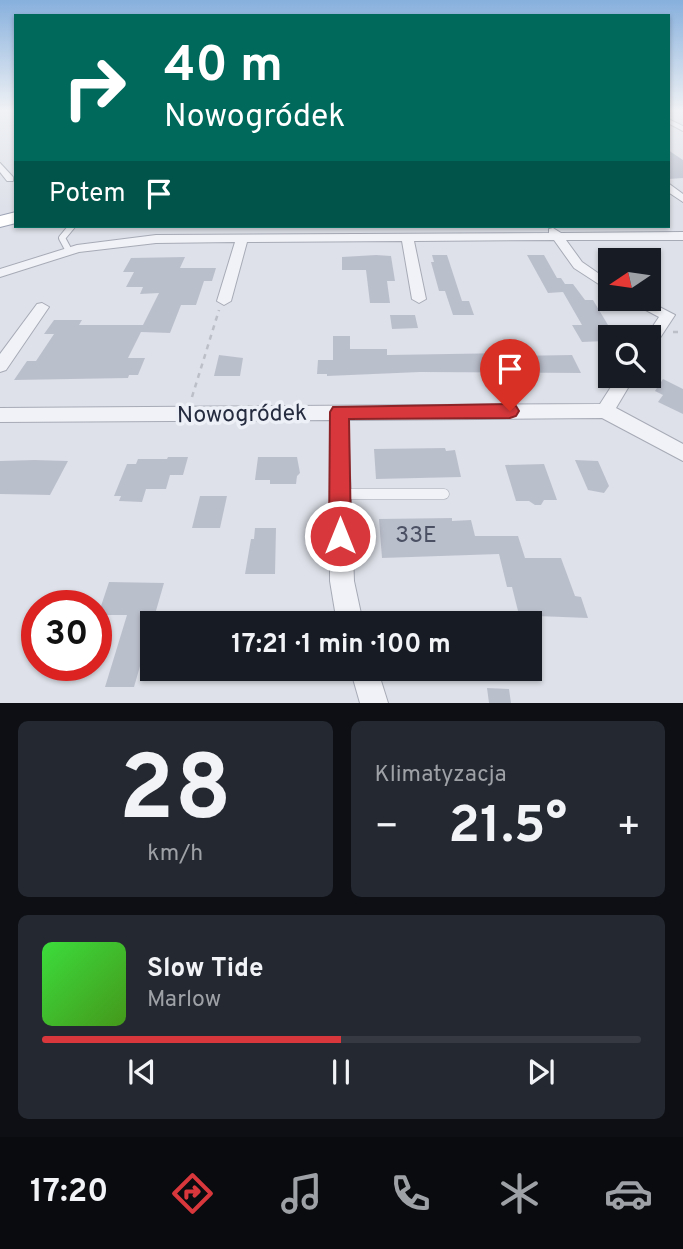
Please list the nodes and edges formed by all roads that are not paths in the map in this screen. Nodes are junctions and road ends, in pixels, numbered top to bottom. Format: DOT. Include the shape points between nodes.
graph roads {
  1 [pos="70,228"];
  2 [pos="153,228"];
  3 [pos="553,231"];
  4 [pos="683,236"];
  5 [pos="407,237"];
  6 [pos="242,238"];
  7 [pos="156,239"];
  8 [pos="69,251"];
  9 [pos="0,274"];
  10 [pos="598,279"];
  11 [pos="419,299"];
  12 [pos="224,301"];
  13 [pos="42,307"];
  14 [pos="661,312"];
  15 [pos="668,315"];
  16 [pos="683,321"];
  17 [pos="661,325"];
  18 [pos="0,366"];
  19 [pos="620,388"];
  20 [pos="605,411"];
  21 [pos="339,412"];
  22 [pos="0,415"];
  23 [pos="683,453"];
  24 [pos="340,494"];
  25 [pos="444,494"];
  26 [pos="348,611"];
  27 [pos="367,681"];
  28 [pos="374,703"];
  1 -- 8 [label="lane" via="62,238"];
  2 -- 7 [label="street"];
  3 -- 4 [label="street"];
  3 -- 5 [label="street"];
  3 -- 10 [label="street" via="578,265"];
  5 -- 6 [label="street"];
  5 -- 11 [label="street"];
  6 -- 7 [label="street"];
  6 -- 12 [label="street"];
  7 -- 8 [label="street"];
  8 -- 9 [label="street"];
  13 -- 18 [label="street"];
  14 -- 15 [label="street"];
  15 -- 16 [label="street"];
  15 -- 17 [label="street"];
  19 -- 20 [label="street"];
  20 -- 21 [label="street, Nowogródek"];
  20 -- 23 [label="street, Nowogródek"];
  21 -- 22 [label="street, Nowogródek"];
  21 -- 24 [label="street"];
  24 -- 25 [label="lane"];
  24 -- 26 [label="street" via="342,581"];
  27 -- 28 [label="street"];
}
